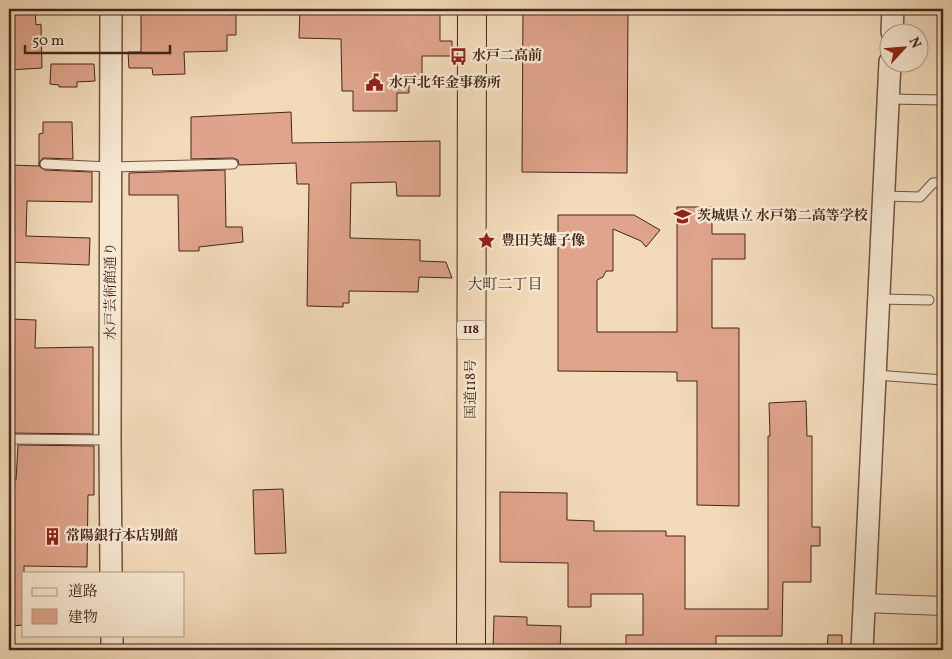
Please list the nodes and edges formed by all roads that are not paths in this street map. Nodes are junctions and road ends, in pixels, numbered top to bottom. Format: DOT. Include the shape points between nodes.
graph roads {
  1 [pos="111,9"];
  2 [pos="472,9"];
  3 [pos="893,9"];
  4 [pos="892,22"];
  5 [pos="889,72"];
  6 [pos="888,99"];
  7 [pos="943,100"];
  8 [pos="45,164"];
  9 [pos="233,164"];
  10 [pos="110,167"];
  11 [pos="943,182"];
  12 [pos="884,196"];
  13 [pos="879,299"];
  14 [pos="929,300"];
  15 [pos="876,375"];
  16 [pos="943,380"];
  17 [pos="9,439"];
  18 [pos="110,440"];
  19 [pos="111,572"];
  20 [pos="864,603"];
  21 [pos="943,606"];
  22 [pos="112,636"];
  23 [pos="112,650"];
  24 [pos="471,650"];
  25 [pos="862,650"];
  1 -- 10 [label="street, 水戸芸術館通り"];
  2 -- 24 [label="highway, 国道118号 / 118"];
  3 -- 4 [label="street"];
  5 -- 6 [label="street"];
  6 -- 7 [label="lane"];
  6 -- 12 [label="street"];
  8 -- 10 [label="lane"];
  9 -- 10 [label="lane"];
  10 -- 18 [label="street, 水戸芸術館通り"];
  11 -- 12 [label="lane" via="933,183 920,197"];
  12 -- 13 [label="street"];
  13 -- 14 [label="lane"];
  13 -- 15 [label="street"];
  15 -- 16 [label="lane"];
  15 -- 20 [label="street"];
  17 -- 18 [label="lane"];
  18 -- 19 [label="street, 水戸芸術館通り"];
  20 -- 21 [label="street"];
  20 -- 25 [label="street"];
  22 -- 23 [label="street"];
}
